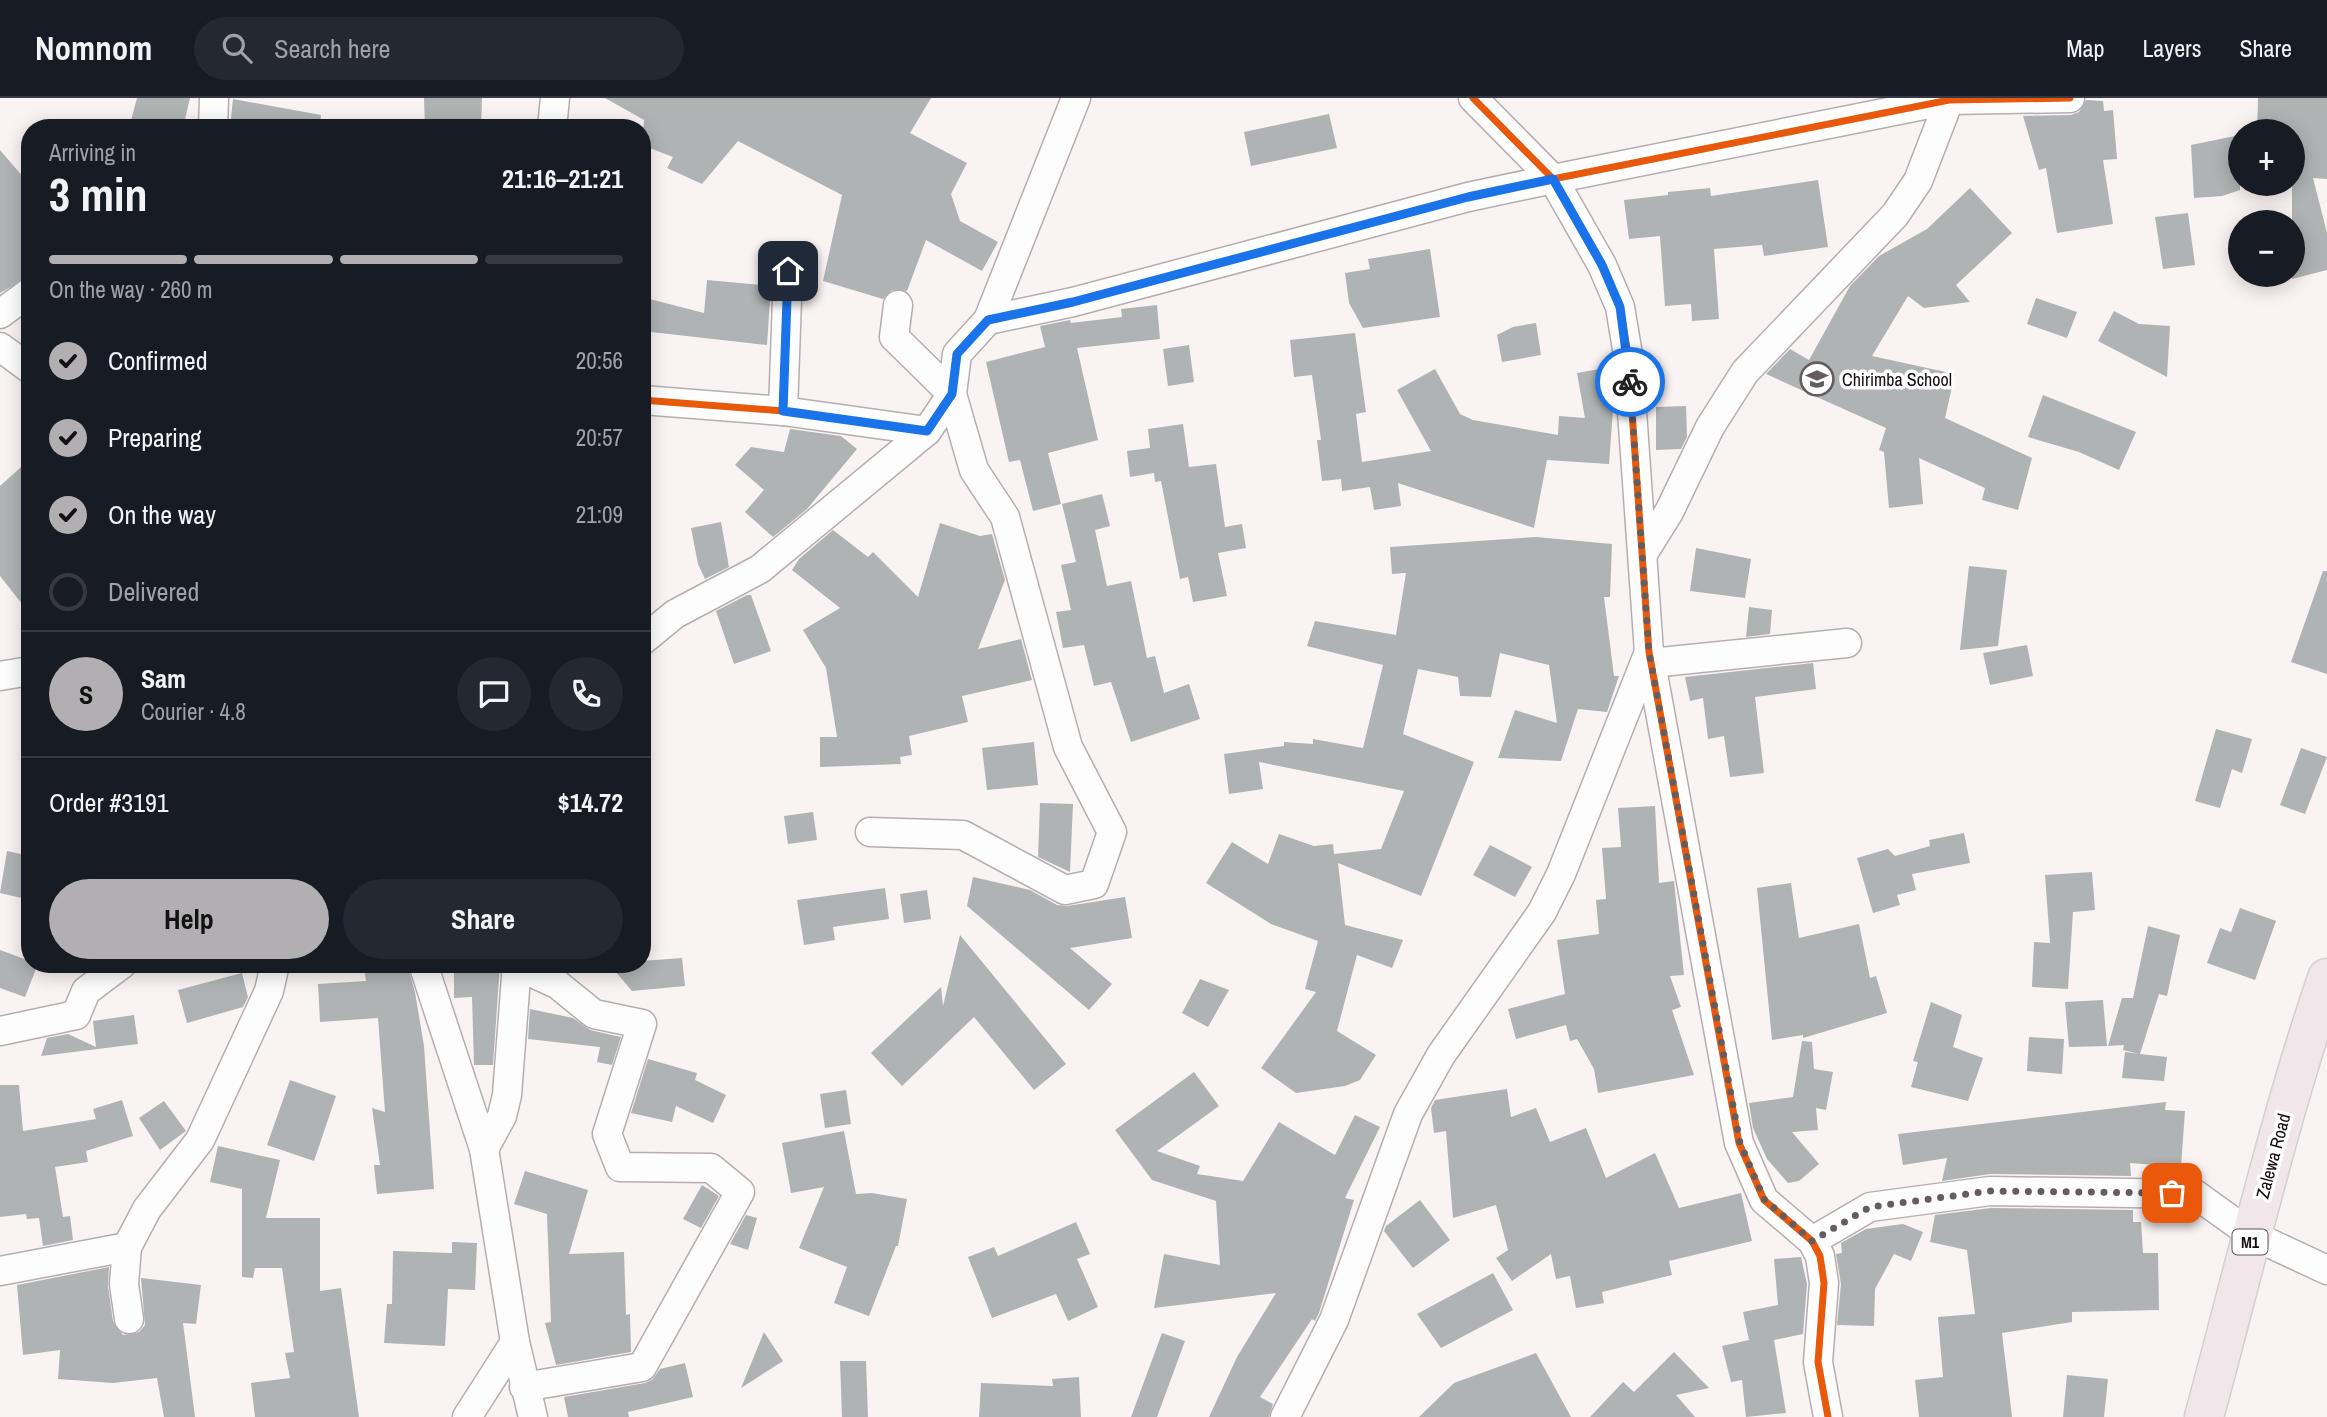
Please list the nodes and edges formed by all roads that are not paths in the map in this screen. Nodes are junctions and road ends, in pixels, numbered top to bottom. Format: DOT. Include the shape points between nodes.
graph roads {
  1 [pos="214,98"];
  2 [pos="555,98"];
  3 [pos="1076,98"];
  4 [pos="1473,98"];
  5 [pos="2070,98"];
  6 [pos="1950,99"];
  7 [pos="213,119"];
  8 [pos="553,119"];
  9 [pos="1553,179"];
  10 [pos="788,271"];
  11 [pos="21,299"];
  12 [pos="898,305"];
  13 [pos="0,314"];
  14 [pos="988,320"];
  15 [pos="0,347"];
  16 [pos="21,362"];
  17 [pos="952,394"];
  18 [pos="651,401"];
  19 [pos="783,411"];
  20 [pos="927,431"];
  21 [pos="1644,552"];
  22 [pos="651,634"];
  23 [pos="1847,643"];
  24 [pos="1650,657"];
  25 [pos="21,672"];
  26 [pos="0,676"];
  27 [pos="870,832"];
  28 [pos="110,973"];
  29 [pos="273,973"];
  30 [pos="426,973"];
  31 [pos="516,973"];
  32 [pos="534,973"];
  33 [pos="2327,978"];
  34 [pos="0,1031"];
  35 [pos="484,1149"];
  36 [pos="2252,1235"];
  37 [pos="1812,1241"];
  38 [pos="127,1247"];
  39 [pos="2327,1270"];
  40 [pos="0,1271"];
  41 [pos="129,1319"];
  42 [pos="515,1342"];
  43 [pos="524,1387"];
  44 [pos="467,1417"];
  45 [pos="533,1417"];
  46 [pos="1285,1417"];
  47 [pos="1828,1417"];
  48 [pos="2204,1417"];
  1 -- 7 [label="street"];
  2 -- 8 [label="street"];
  3 -- 14 [label="street"];
  4 -- 9 [label="street"];
  5 -- 6 [label="street"];
  6 -- 9 [label="street"];
  6 -- 21 [label="street" via="1918,181 1895,215 1745,372"];
  9 -- 14 [label="street"];
  9 -- 21 [label="street" via="1602,265 1620,307"];
  10 -- 19 [label="street"];
  11 -- 13 [label="street"];
  12 -- 17 [label="street" via="894,337"];
  14 -- 17 [label="street" via="957,354"];
  15 -- 16 [label="street"];
  17 -- 20 [label="street"];
  17 -- 27 [label="street" via="974,470 1005,517 1068,747 1112,832 1094,884 1065,890 963,835"];
  18 -- 19 [label="street"];
  19 -- 20 [label="street"];
  20 -- 22 [label="street" via="760,569 675,614"];
  21 -- 24 [label="street"];
  23 -- 24 [label="street"];
  24 -- 37 [label="street" via="1740,1143 1764,1199"];
  24 -- 46 [label="street" via="1542,912 1441,1055 1408,1114 1334,1320"];
  25 -- 26 [label="street"];
  28 -- 34 [label="street" via="86,991 76,1015"];
  29 -- 38 [label="street" via="269,991 200,1140 147,1209"];
  30 -- 35 [label="street"];
  31 -- 35 [label="street" via="507,1095 502,1116"];
  32 -- 43 [label="street" via="557,984 594,1014 642,1024 607,1134 620,1167 711,1168 740,1192 642,1367"];
  33 -- 36 [label="highway, Zalewa Road / M1" via="2297,1066"];
  35 -- 42 [label="street"];
  36 -- 37 [label="street" via="2195,1194 1990,1191 1870,1207"];
  36 -- 39 [label="street"];
  36 -- 48 [label="highway, Zalewa Road / M1"];
  37 -- 47 [label="street" via="1820,1256 1824,1283 1818,1362"];
  38 -- 40 [label="street"];
  38 -- 41 [label="street" via="124,1284"];
  42 -- 43 [label="street"];
  42 -- 44 [label="street"];
  43 -- 45 [label="street"];
}
